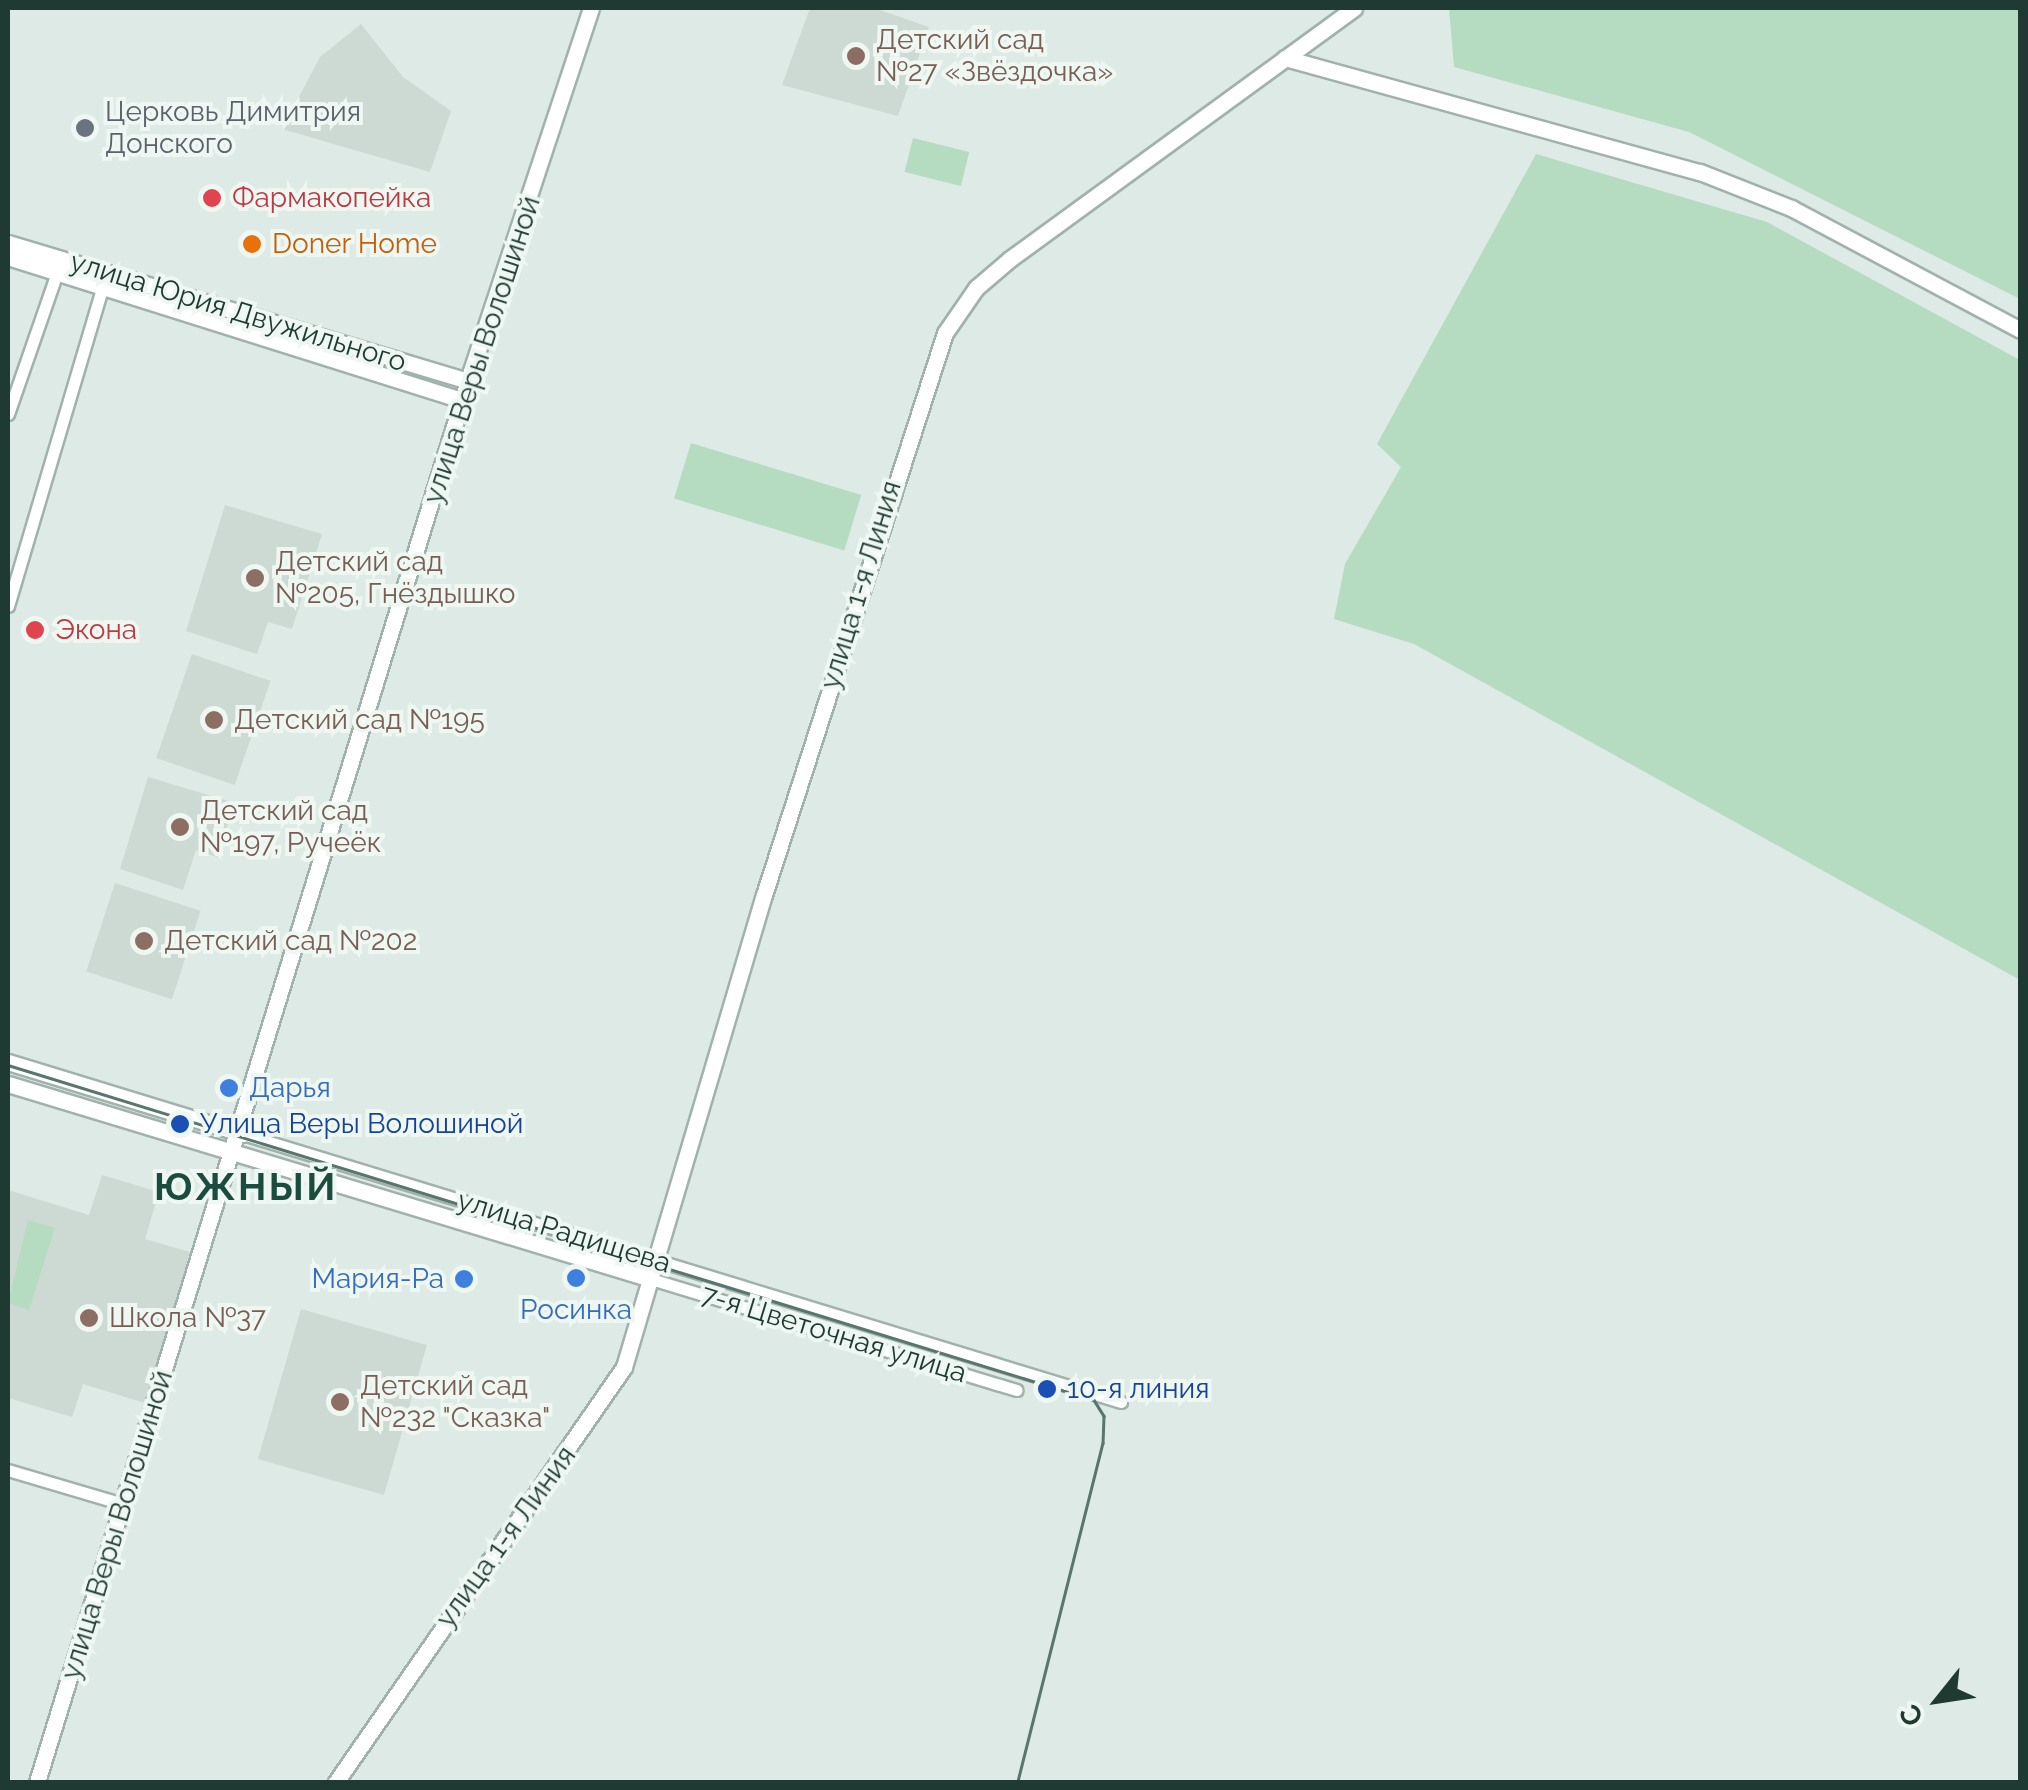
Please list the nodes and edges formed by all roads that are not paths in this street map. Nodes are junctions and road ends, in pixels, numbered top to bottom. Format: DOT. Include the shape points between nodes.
graph roads {
  1 [pos="591,8"];
  2 [pos="1354,8"];
  3 [pos="1284,58"];
  4 [pos="8,242"];
  5 [pos="8,257"];
  6 [pos="60,265"];
  7 [pos="102,288"];
  8 [pos="2020,330"];
  9 [pos="334,342"];
  10 [pos="328,359"];
  11 [pos="468,381"];
  12 [pos="462,400"];
  13 [pos="8,414"];
  14 [pos="8,606"];
  15 [pos="8,1062"];
  16 [pos="8,1084"];
  17 [pos="242,1134"];
  18 [pos="236,1152"];
  19 [pos="655,1259"];
  20 [pos="651,1280"];
  21 [pos="1016,1390"];
  22 [pos="1120,1402"];
  23 [pos="8,1470"];
  24 [pos="123,1504"];
  25 [pos="37,1782"];
  26 [pos="336,1782"];
  1 -- 11 [label="street, улица Веры Волошиной"];
  2 -- 3 [label="street, улица 1-я Линия"];
  3 -- 8 [label="street" via="1700,172 1791,208"];
  3 -- 19 [label="street, улица 1-я Линия" via="992,273 945,333"];
  4 -- 6 [label="street, улица Юрия Двужильного"];
  5 -- 6 [label="street, улица Юрия Двужильного"];
  6 -- 7 [label="street, улица Юрия Двужильного"];
  6 -- 9 [label="street, улица Юрия Двужильного"];
  6 -- 13 [label="street"];
  7 -- 10 [label="street, улица Юрия Двужильного"];
  7 -- 14 [label="street"];
  9 -- 10 [label="street"];
  9 -- 11 [label="street, улица Юрия Двужильного"];
  10 -- 12 [label="street, улица Юрия Двужильного"];
  11 -- 12 [label="street, улица Веры Волошиной"];
  12 -- 17 [label="street, улица Веры Волошиной"];
  15 -- 17 [label="street, улица Радищева"];
  16 -- 18 [label="street, улица Радищева"];
  17 -- 18 [label="street, улица Веры Волошиной"];
  17 -- 19 [label="street, улица Радищева"];
  18 -- 20 [label="street, улица Радищева"];
  18 -- 24 [label="street, улица Веры Волошиной"];
  19 -- 20 [label="street, улица 1-я Линия"];
  19 -- 22 [label="street, улица Радищева"];
  20 -- 21 [label="street, 7-я Цветочная улица"];
  20 -- 26 [label="street, улица 1-я Линия" via="624,1367"];
  23 -- 24 [label="street"];
  24 -- 25 [label="street, улица Веры Волошиной"];
}
